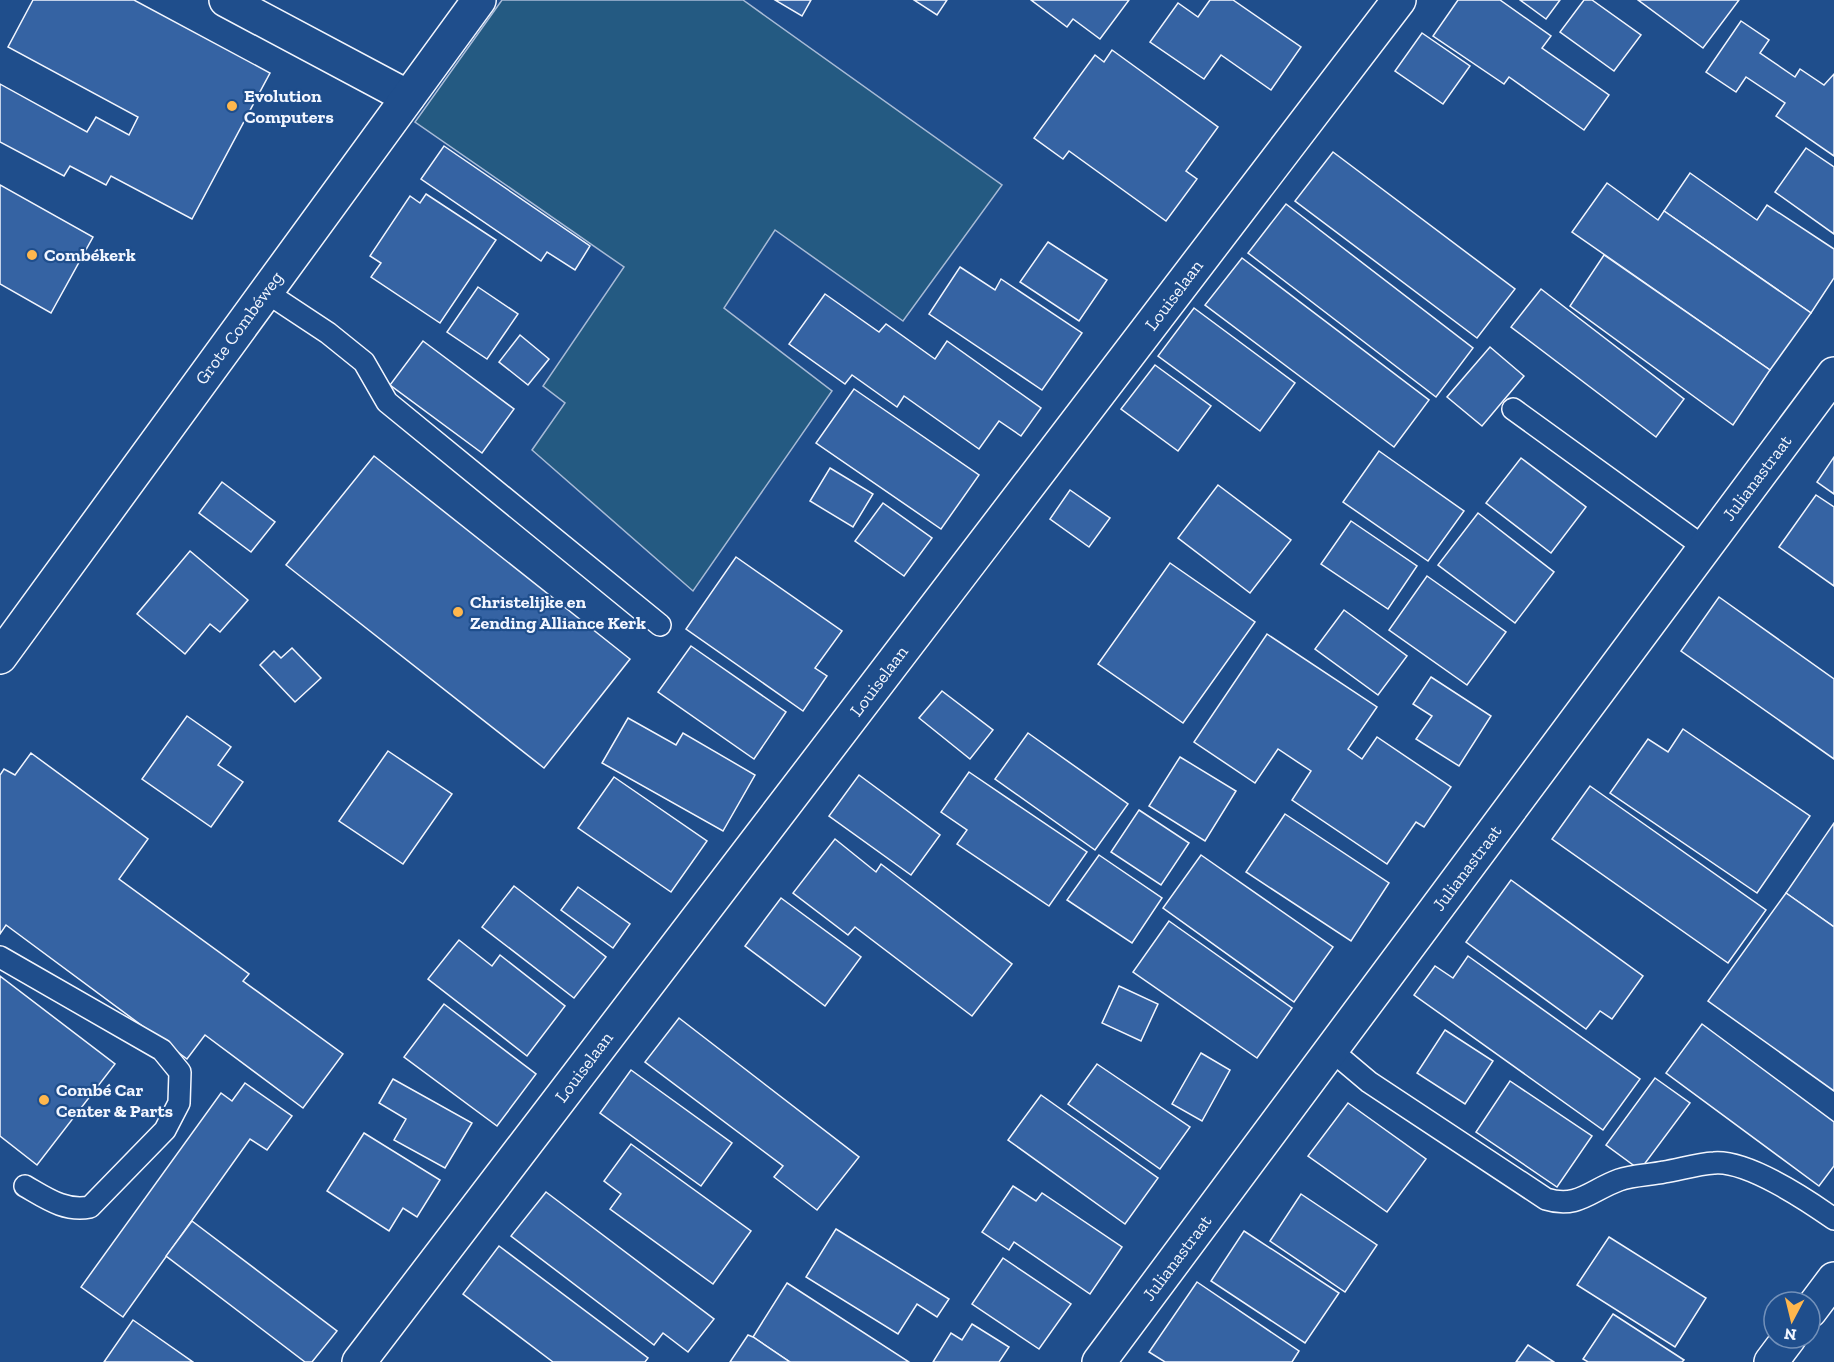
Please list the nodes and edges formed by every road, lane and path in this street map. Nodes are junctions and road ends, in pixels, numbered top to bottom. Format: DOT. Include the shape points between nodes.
graph roads {
  1 [pos="226,0"];
  2 [pos="479,0"];
  3 [pos="1399,0"];
  4 [pos="408,98"];
  5 [pos="266,292"];
  6 [pos="1834,374"];
  7 [pos="1513,409"];
  8 [pos="1705,548"];
  9 [pos="660,625"];
  10 [pos="0,657"];
  11 [pos="0,957"];
  12 [pos="1332,1050"];
  13 [pos="25,1186"];
  14 [pos="1834,1219"];
  15 [pos="1834,1279"];
  16 [pos="1822,1295"];
  17 [pos="359,1362"];
  18 [pos="1099,1362"];
  1 -- 4 [label="street"];
  2 -- 4 [label="street, Grote Combéweg"];
  3 -- 17 [label="street, Louiselaan"];
  4 -- 5 [label="street, Grote Combéweg"];
  5 -- 9 [label="lane" via="364,362 387,402"];
  5 -- 10 [label="street, Grote Combéweg"];
  6 -- 8 [label="street, Julianastraat"];
  7 -- 8 [label="lane"];
  8 -- 12 [label="street, Julianastraat"];
  11 -- 13 [label="lane" via="162,1050 180,1072 179,1103 165,1130 90,1207 78,1210 58,1205"];
  12 -- 14 [label="lane" via="1369,1082 1546,1199 1559,1203 1576,1201 1621,1179 1716,1162 1757,1173"];
  12 -- 18 [label="street, Julianastraat"];
  15 -- 16 [label="street"];
}
